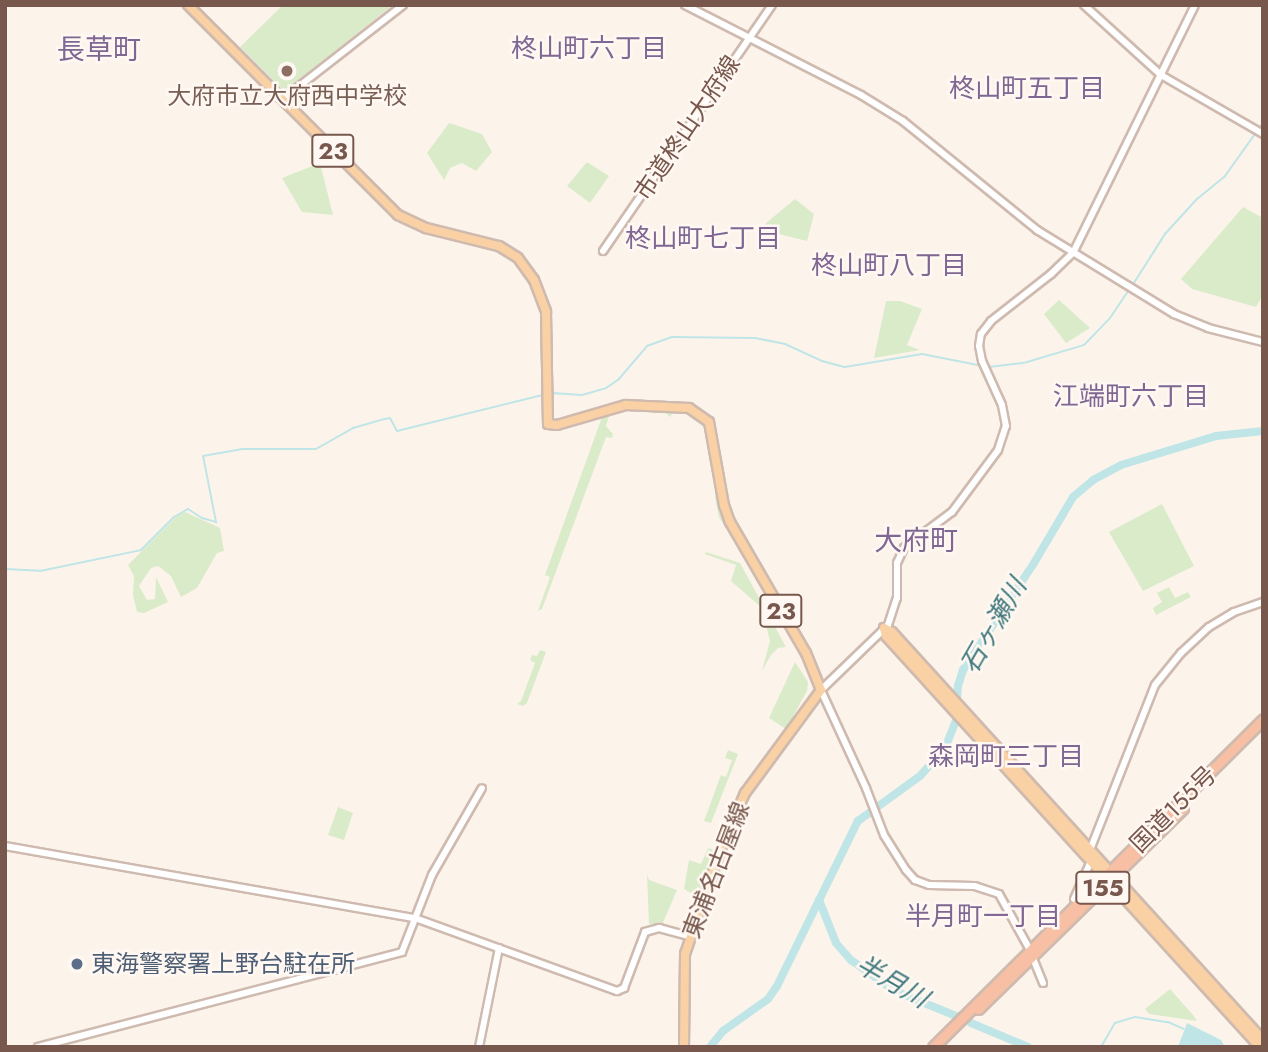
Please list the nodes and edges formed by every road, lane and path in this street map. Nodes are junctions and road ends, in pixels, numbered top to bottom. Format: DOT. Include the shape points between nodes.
graph roads {
  1 [pos="188,5"];
  2 [pos="402,5"];
  3 [pos="685,5"];
  4 [pos="772,5"];
  5 [pos="1084,5"];
  6 [pos="1195,5"];
  7 [pos="748,38"];
  8 [pos="1161,75"];
  9 [pos="284,99"];
  10 [pos="1259,132"];
  11 [pos="603,251"];
  12 [pos="1073,253"];
  13 [pos="1263,342"];
  14 [pos="1263,602"];
  15 [pos="884,628"];
  16 [pos="821,690"];
  17 [pos="963,717"];
  18 [pos="1263,719"];
  19 [pos="1263,727"];
  20 [pos="482,788"];
  21 [pos="5,846"];
  22 [pos="1090,850"];
  23 [pos="1091,861"];
  24 [pos="1110,876"];
  25 [pos="1074,899"];
  26 [pos="415,918"];
  27 [pos="689,936"];
  28 [pos="499,948"];
  29 [pos="1031,953"];
  30 [pos="1043,984"];
  31 [pos="1263,1040"];
  32 [pos="38,1047"];
  33 [pos="479,1047"];
  34 [pos="684,1047"];
  35 [pos="933,1047"];
  36 [pos="939,1047"];
  37 [pos="1260,1047"];
  1 -- 9 [label="main road, 23"];
  2 -- 9 [label="street"];
  3 -- 7 [label="street"];
  4 -- 7 [label="street, 市道柊山大府線"];
  5 -- 8 [label="street"];
  6 -- 8 [label="street"];
  7 -- 11 [label="street, 市道柊山大府線"];
  7 -- 12 [label="street" via="903,121"];
  8 -- 10 [label="street"];
  8 -- 12 [label="street"];
  9 -- 16 [label="main road, 23" via="398,215 426,228 499,246 518,258 544,303 546,421 551,426 626,404 689,408 709,422 730,522 806,653"];
  12 -- 13 [label="street" via="1190,321"];
  12 -- 15 [label="street" via="985,328 979,346 1002,405 1004,438 960,505 910,541 900,555 894,612"];
  14 -- 22 [label="street" via="1209,627 1155,685"];
  15 -- 16 [label="street"];
  15 -- 17 [label="main road"];
  15 -- 17 [label="main road" via="886,636"];
  16 -- 27 [label="main road, 東浦名古屋線" via="745,793"];
  16 -- 29 [label="street" via="889,845 915,880 937,887 974,886 999,894"];
  17 -- 22 [label="main road"];
  17 -- 23 [label="main road"];
  18 -- 24 [label="highway, 国道155号 / 155"];
  19 -- 24 [label="highway, 国道155号 / 155"];
  20 -- 26 [label="street" via="432,875"];
  21 -- 26 [label="street"];
  22 -- 24 [label="main road"];
  23 -- 24 [label="main road"];
  23 -- 25 [label="street"];
  24 -- 29 [label="highway, 国道155号 / 155"];
  24 -- 31 [label="main road"];
  24 -- 37 [label="main road"];
  26 -- 28 [label="street"];
  26 -- 32 [label="street" via="402,952"];
  27 -- 28 [label="street" via="659,928 645,932 624,988 617,991"];
  27 -- 34 [label="main road, 東浦名古屋線" via="684,969"];
  28 -- 33 [label="street"];
  29 -- 30 [label="street"];
  29 -- 35 [label="highway, 国道155号 / 155"];
  29 -- 36 [label="highway, 国道155号 / 155"];
}
